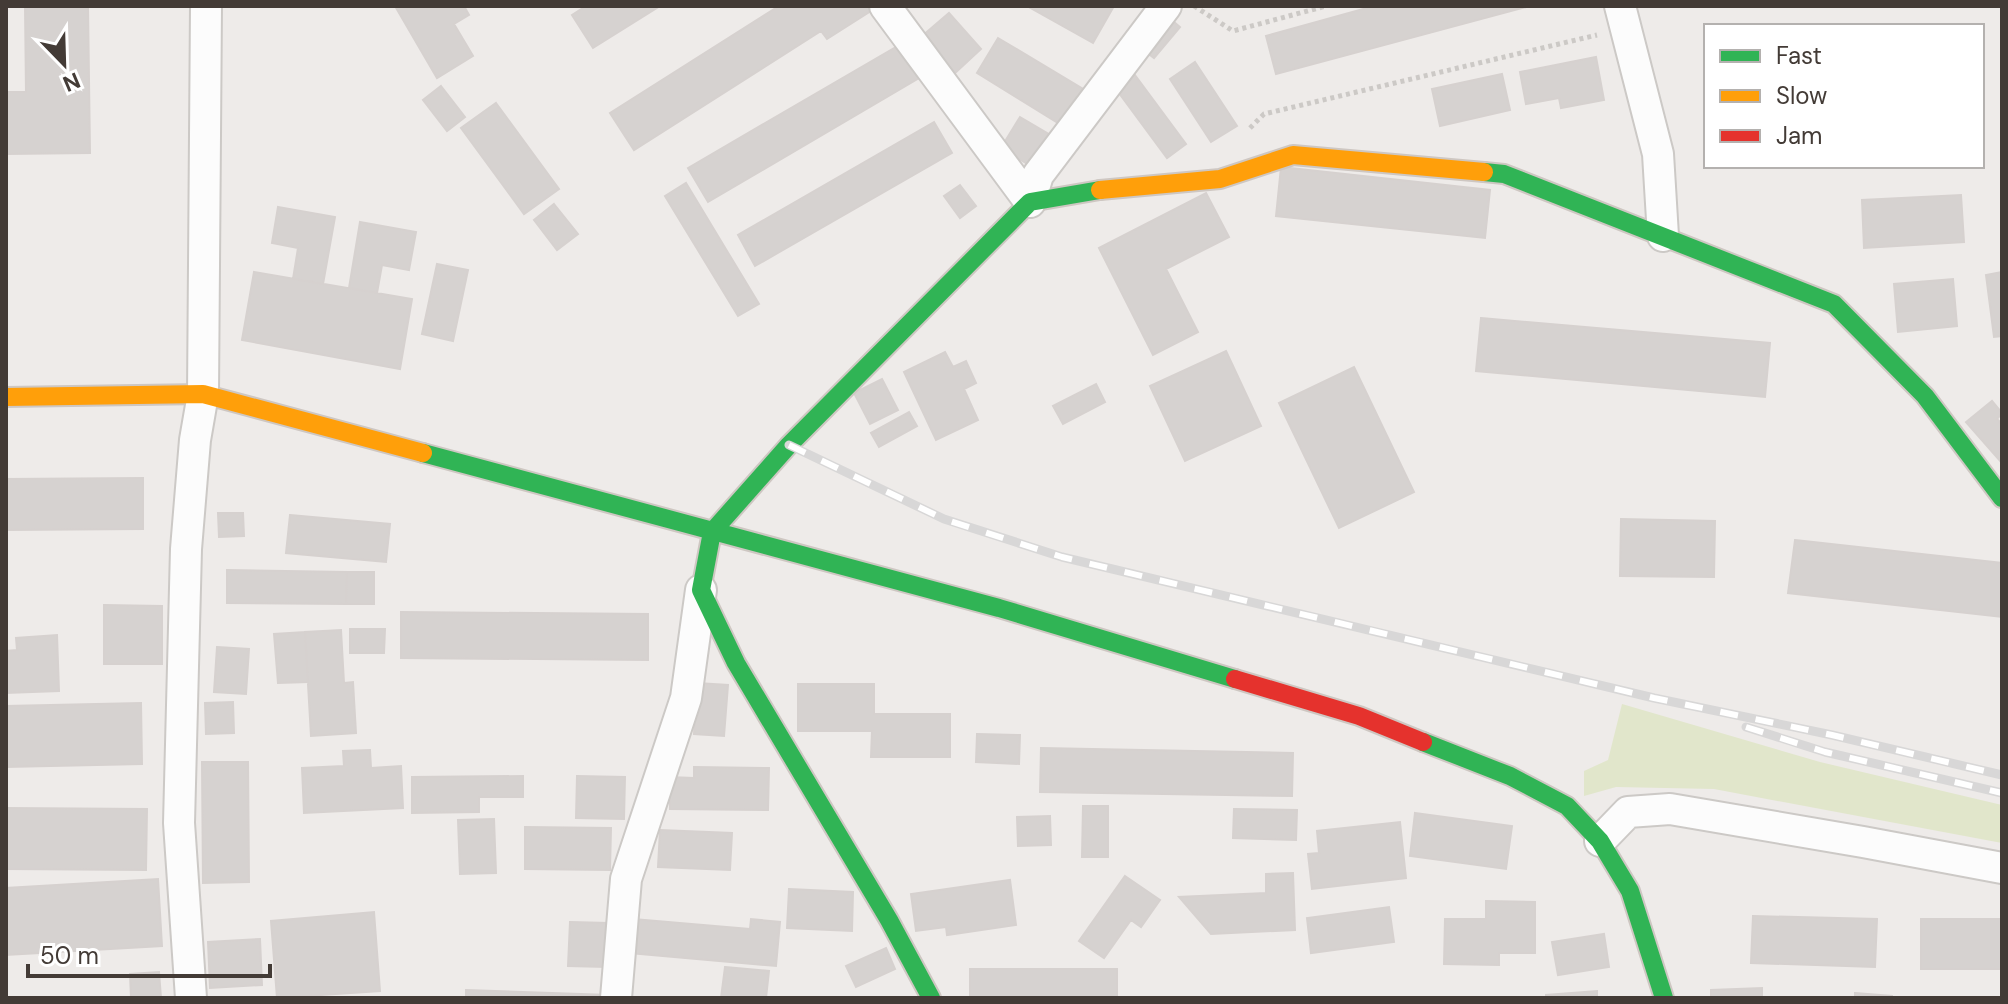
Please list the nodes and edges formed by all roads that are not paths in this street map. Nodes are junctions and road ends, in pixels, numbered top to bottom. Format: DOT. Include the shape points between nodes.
graph roads {
  1 [pos="206,6"];
  2 [pos="885,6"];
  3 [pos="1166,6"];
  4 [pos="1622,17"];
  5 [pos="1030,202"];
  6 [pos="1663,236"];
  7 [pos="203,394"];
  8 [pos="6,397"];
  9 [pos="2002,498"];
  10 [pos="712,532"];
  11 [pos="701,590"];
  12 [pos="1600,841"];
  13 [pos="2002,868"];
  14 [pos="191,998"];
  15 [pos="616,998"];
  16 [pos="931,998"];
  17 [pos="1664,998"];
  1 -- 7 [label="street"];
  2 -- 5 [label="street"];
  3 -- 5 [label="street" via="1038,175"];
  4 -- 6 [label="street" via="1658,154"];
  5 -- 6 [label="street" via="1220,179 1293,155 1504,174"];
  5 -- 10 [label="street" via="789,445"];
  6 -- 9 [label="street" via="1834,304 1925,396"];
  7 -- 8 [label="street"];
  7 -- 10 [label="street"];
  7 -- 14 [label="street" via="186,549 179,823"];
  10 -- 11 [label="street"];
  10 -- 12 [label="street" via="999,608 1359,716 1510,776 1567,806"];
  11 -- 15 [label="street" via="686,698 626,879"];
  11 -- 16 [label="street" via="736,663"];
  12 -- 13 [label="street" via="1628,812 1670,809"];
  12 -- 17 [label="street" via="1630,891"];
}
